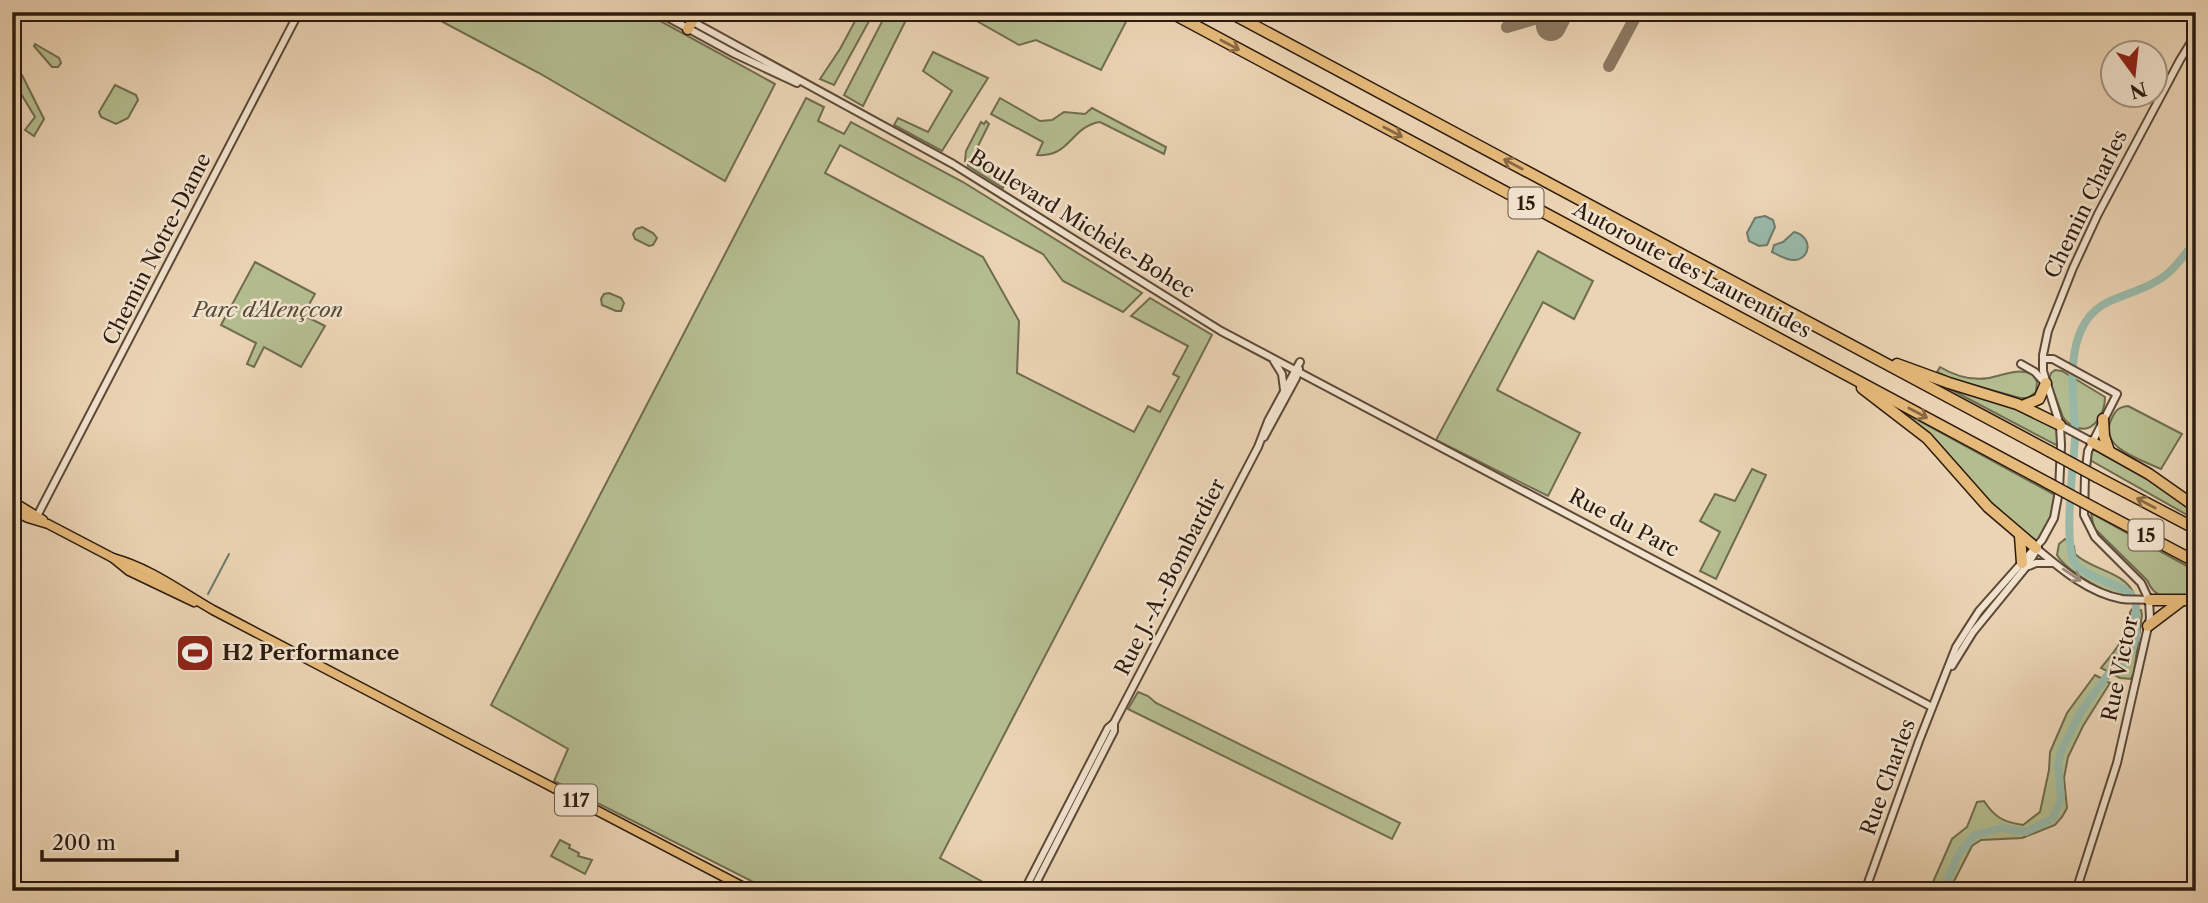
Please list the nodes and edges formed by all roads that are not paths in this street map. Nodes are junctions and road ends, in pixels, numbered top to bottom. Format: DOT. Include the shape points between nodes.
graph roads {
  1 [pos="299,12"];
  2 [pos="658,12"];
  3 [pos="675,12"];
  4 [pos="1170,12"];
  5 [pos="1229,12"];
  6 [pos="690,20"];
  7 [pos="2196,34"];
  8 [pos="1867,354"];
  9 [pos="1271,357"];
  10 [pos="2043,359"];
  11 [pos="2021,364"];
  12 [pos="1837,369"];
  13 [pos="1297,371"];
  14 [pos="2046,383"];
  15 [pos="1284,391"];
  16 [pos="2022,406"];
  17 [pos="2104,419"];
  18 [pos="2060,425"];
  19 [pos="2092,442"];
  20 [pos="1258,447"];
  21 [pos="2109,451"];
  22 [pos="12,501"];
  23 [pos="2196,507"];
  24 [pos="12,510"];
  25 [pos="35,516"];
  26 [pos="2196,529"];
  27 [pos="2020,536"];
  28 [pos="2038,547"];
  29 [pos="2196,562"];
  30 [pos="2055,563"];
  31 [pos="2024,565"];
  32 [pos="2149,600"];
  33 [pos="2181,600"];
  34 [pos="2196,600"];
  35 [pos="2148,626"];
  36 [pos="1933,707"];
  37 [pos="1114,723"];
  38 [pos="751,891"];
  39 [pos="1024,891"];
  40 [pos="1032,891"];
  41 [pos="1865,891"];
  42 [pos="2076,891"];
  1 -- 25 [label="street, Chemin Notre-Dame"];
  2 -- 6 [label="street, Boulevard Michèle-Bohec"];
  3 -- 6 [label="street, Boulevard Michèle-Bohec"];
  4 -- 12 [label="highway, Autoroute des Laurentides / 15, one-way"];
  8 -- 5 [label="highway, Autoroute des Laurentides / 15, one-way"];
  6 -- 9 [label="street, Boulevard Michèle-Bohec" via="953,164 1221,331"];
  7 -- 10 [label="street, Chemin Charles" via="2087,237 2053,315"];
  8 -- 16 [label="highway"];
  26 -- 8 [label="highway, Autoroute des Laurentides / 15, one-way, bridge"];
  9 -- 13 [label="street, Boulevard Michèle-Bohec"];
  9 -- 15 [label="street" via="1282,372"];
  10 -- 14 [label="street, Rue Charles"];
  10 -- 17 [label="street, Rue Victor" via="2066,366 2117,394"];
  11 -- 14 [label="street"];
  12 -- 27 [label="highway" via="1927,438"];
  12 -- 29 [label="highway, Autoroute des Laurentides / 15, one-way, bridge"];
  13 -- 15 [label="street, Rue J.-A.-Bombardier"];
  13 -- 20 [label="street, Rue J.-A.-Bombardier"];
  13 -- 36 [label="street, Rue du Parc"];
  14 -- 16 [label="highway" via="2039,399"];
  14 -- 18 [label="street, Rue Charles"];
  15 -- 20 [label="street, Rue J.-A.-Bombardier"];
  16 -- 18 [label="highway"];
  17 -- 19 [label="street, Rue Victor"];
  17 -- 21 [label="highway"];
  18 -- 19 [label="street"];
  18 -- 28 [label="street, Rue Charles" via="2058,503"];
  19 -- 21 [label="highway"];
  19 -- 32 [label="street, Rue Victor" via="2085,471 2086,521 2098,540 2139,580"];
  20 -- 37 [label="street, Rue J.-A.-Bombardier"];
  21 -- 23 [label="highway"];
  22 -- 25 [label="main road, 117"];
  24 -- 25 [label="main road, 117"];
  25 -- 38 [label="main road, 117"];
  27 -- 28 [label="highway"];
  27 -- 31 [label="highway"];
  28 -- 30 [label="street"];
  28 -- 31 [label="street, Rue Charles"];
  30 -- 31 [label="street"];
  30 -- 32 [label="street, one-way" via="2101,592"];
  31 -- 36 [label="street, Rue Charles" via="1968,626"];
  32 -- 33 [label="highway"];
  32 -- 35 [label="street, Rue Victor"];
  33 -- 34 [label="highway"];
  33 -- 35 [label="highway"];
  35 -- 42 [label="street, Rue Victor" via="2115,769"];
  36 -- 41 [label="street, Rue Charles"];
  37 -- 39 [label="street, Rue J.-A.-Bombardier"];
  37 -- 40 [label="street, Rue J.-A.-Bombardier" via="1114,731"];
}
